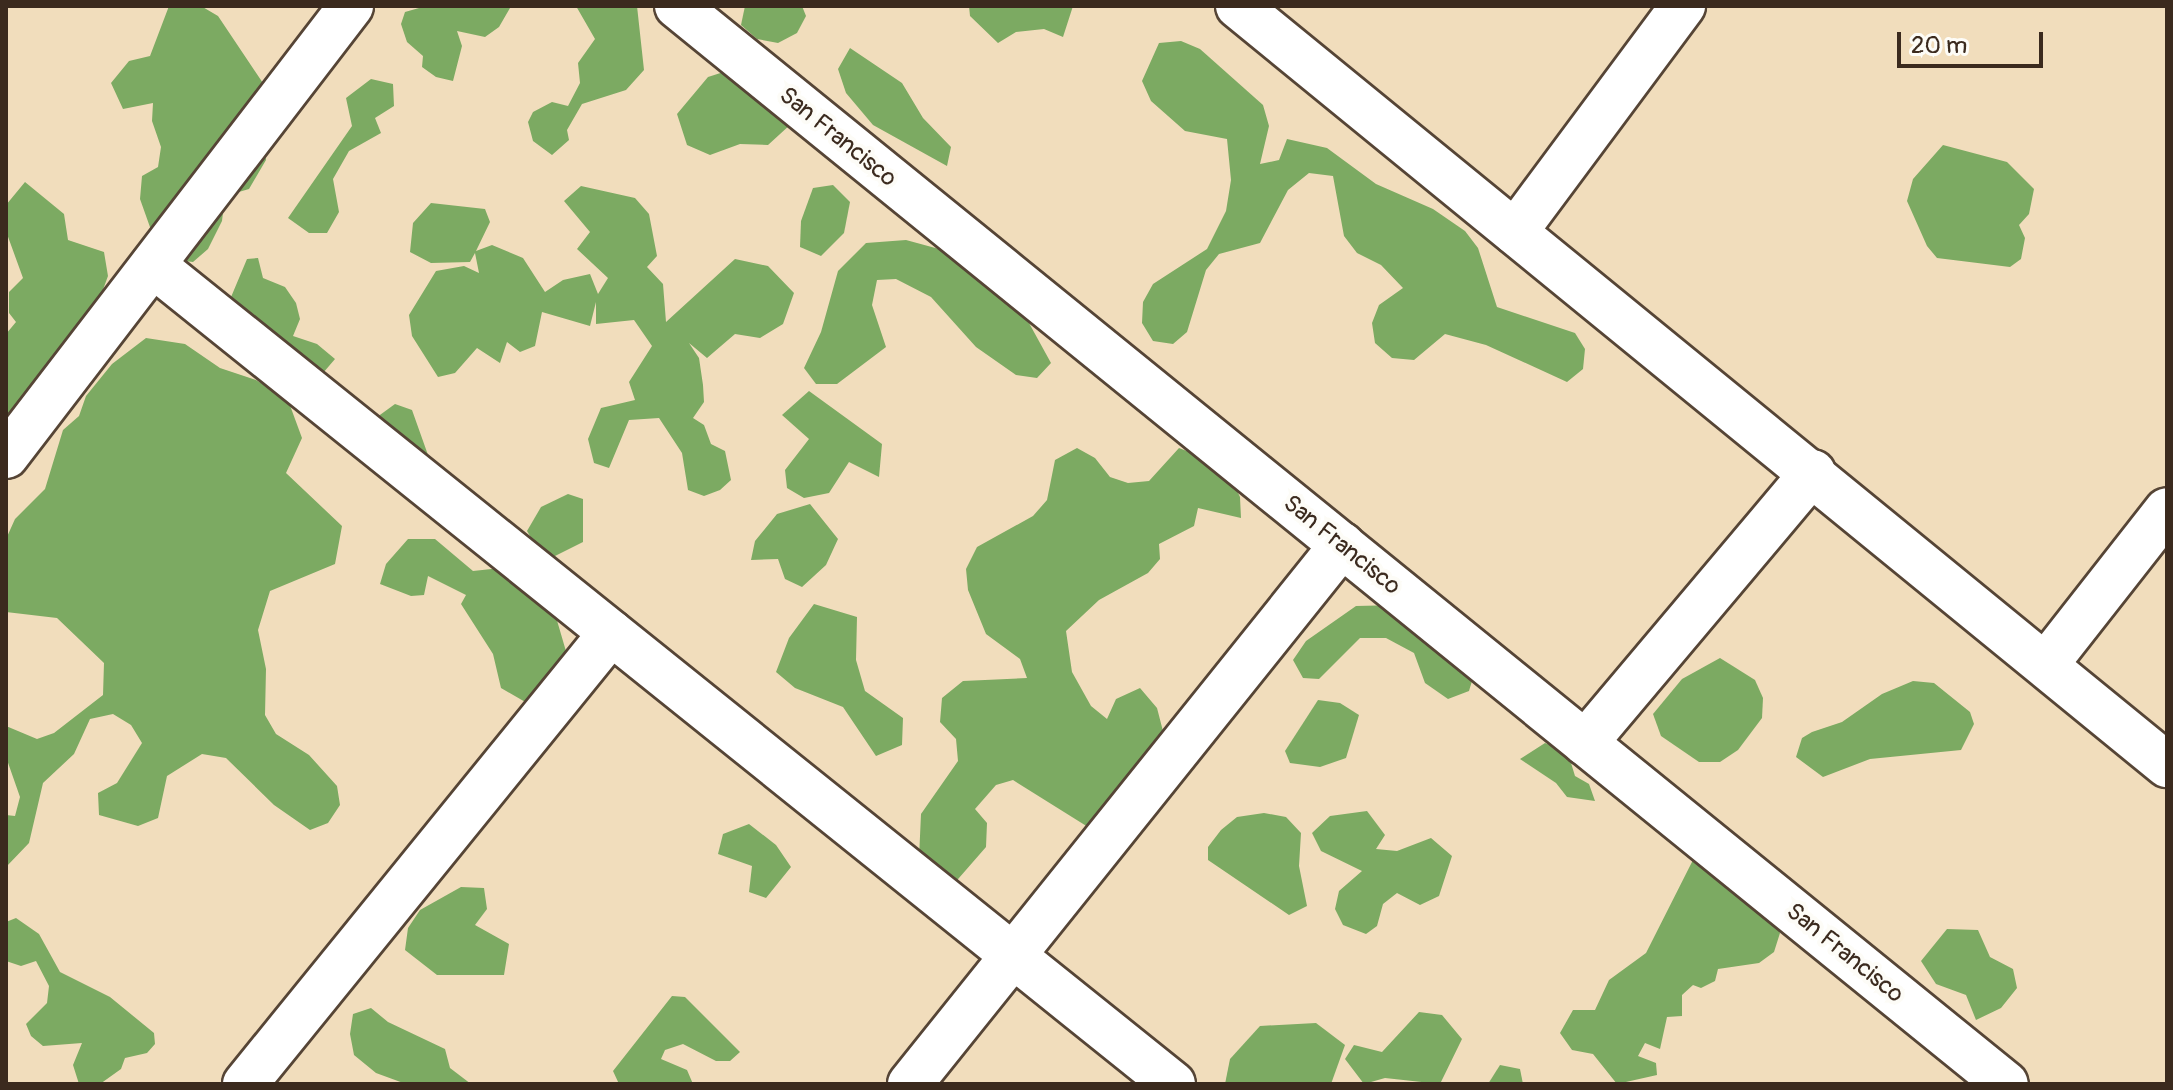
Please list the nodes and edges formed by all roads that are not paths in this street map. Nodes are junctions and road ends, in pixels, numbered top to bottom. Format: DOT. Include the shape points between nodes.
graph roads {
  1 [pos="351,6"];
  2 [pos="677,6"];
  3 [pos="1238,6"];
  4 [pos="1683,6"];
  5 [pos="1515,232"];
  6 [pos="153,265"];
  7 [pos="6,456"];
  8 [pos="1813,472"];
  9 [pos="2167,510"];
  10 [pos="1342,545"];
  11 [pos="611,633"];
  12 [pos="2047,663"];
  13 [pos="1585,743"];
  14 [pos="2167,765"];
  15 [pos="1011,954"];
  16 [pos="245,1084"];
  17 [pos="910,1084"];
  18 [pos="1173,1084"];
  19 [pos="2006,1084"];
  1 -- 6 [label="street"];
  2 -- 10 [label="street, San Francisco"];
  3 -- 5 [label="street"];
  4 -- 5 [label="street"];
  5 -- 8 [label="street"];
  6 -- 7 [label="street"];
  6 -- 11 [label="street"];
  8 -- 12 [label="street"];
  8 -- 13 [label="street"];
  9 -- 12 [label="street"];
  10 -- 13 [label="street, San Francisco"];
  10 -- 15 [label="street"];
  11 -- 15 [label="street"];
  11 -- 16 [label="street"];
  12 -- 14 [label="street"];
  13 -- 19 [label="street, San Francisco"];
  15 -- 17 [label="street"];
  15 -- 18 [label="street"];
}
